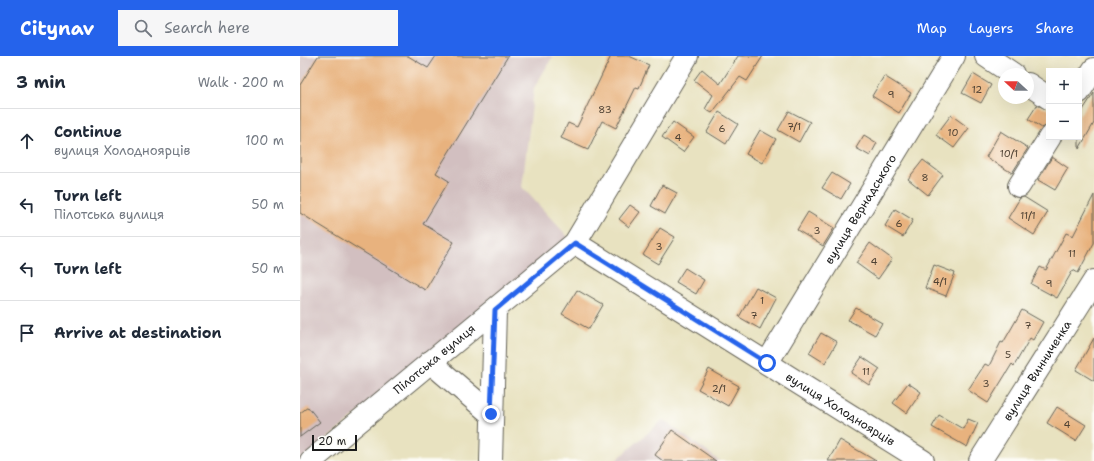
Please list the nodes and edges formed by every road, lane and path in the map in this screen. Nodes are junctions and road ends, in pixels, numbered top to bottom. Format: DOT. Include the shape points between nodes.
graph roads {
  1 [pos="687,56"];
  2 [pos="954,56"];
  3 [pos="986,56"];
  4 [pos="1004,68"];
  5 [pos="1094,69"];
  6 [pos="1082,87"];
  7 [pos="1034,88"];
  8 [pos="1046,96"];
  9 [pos="1048,140"];
  10 [pos="1019,186"];
  11 [pos="575,243"];
  12 [pos="1094,281"];
  13 [pos="495,310"];
  14 [pos="430,362"];
  15 [pos="767,363"];
  16 [pos="491,414"];
  17 [pos="311,461"];
  18 [pos="491,461"];
  19 [pos="923,461"];
  20 [pos="980,461"];
  1 -- 11 [label="street, Пілотська вулиця"];
  2 -- 15 [label="street, вулиця Вернадського"];
  3 -- 4 [label="street"];
  5 -- 6 [label="street"];
  7 -- 8 [label="street"];
  9 -- 10 [label="street"];
  11 -- 13 [label="street, Пілотська вулиця"];
  11 -- 15 [label="street, вулиця Холодноярців"];
  12 -- 20 [label="street, вулиця Винниченка"];
  13 -- 14 [label="street, Пілотська вулиця"];
  13 -- 16 [label="street"];
  14 -- 16 [label="street"];
  14 -- 17 [label="street, Пілотська вулиця"];
  15 -- 19 [label="street, вулиця Холодноярців"];
  16 -- 18 [label="street"];
}
